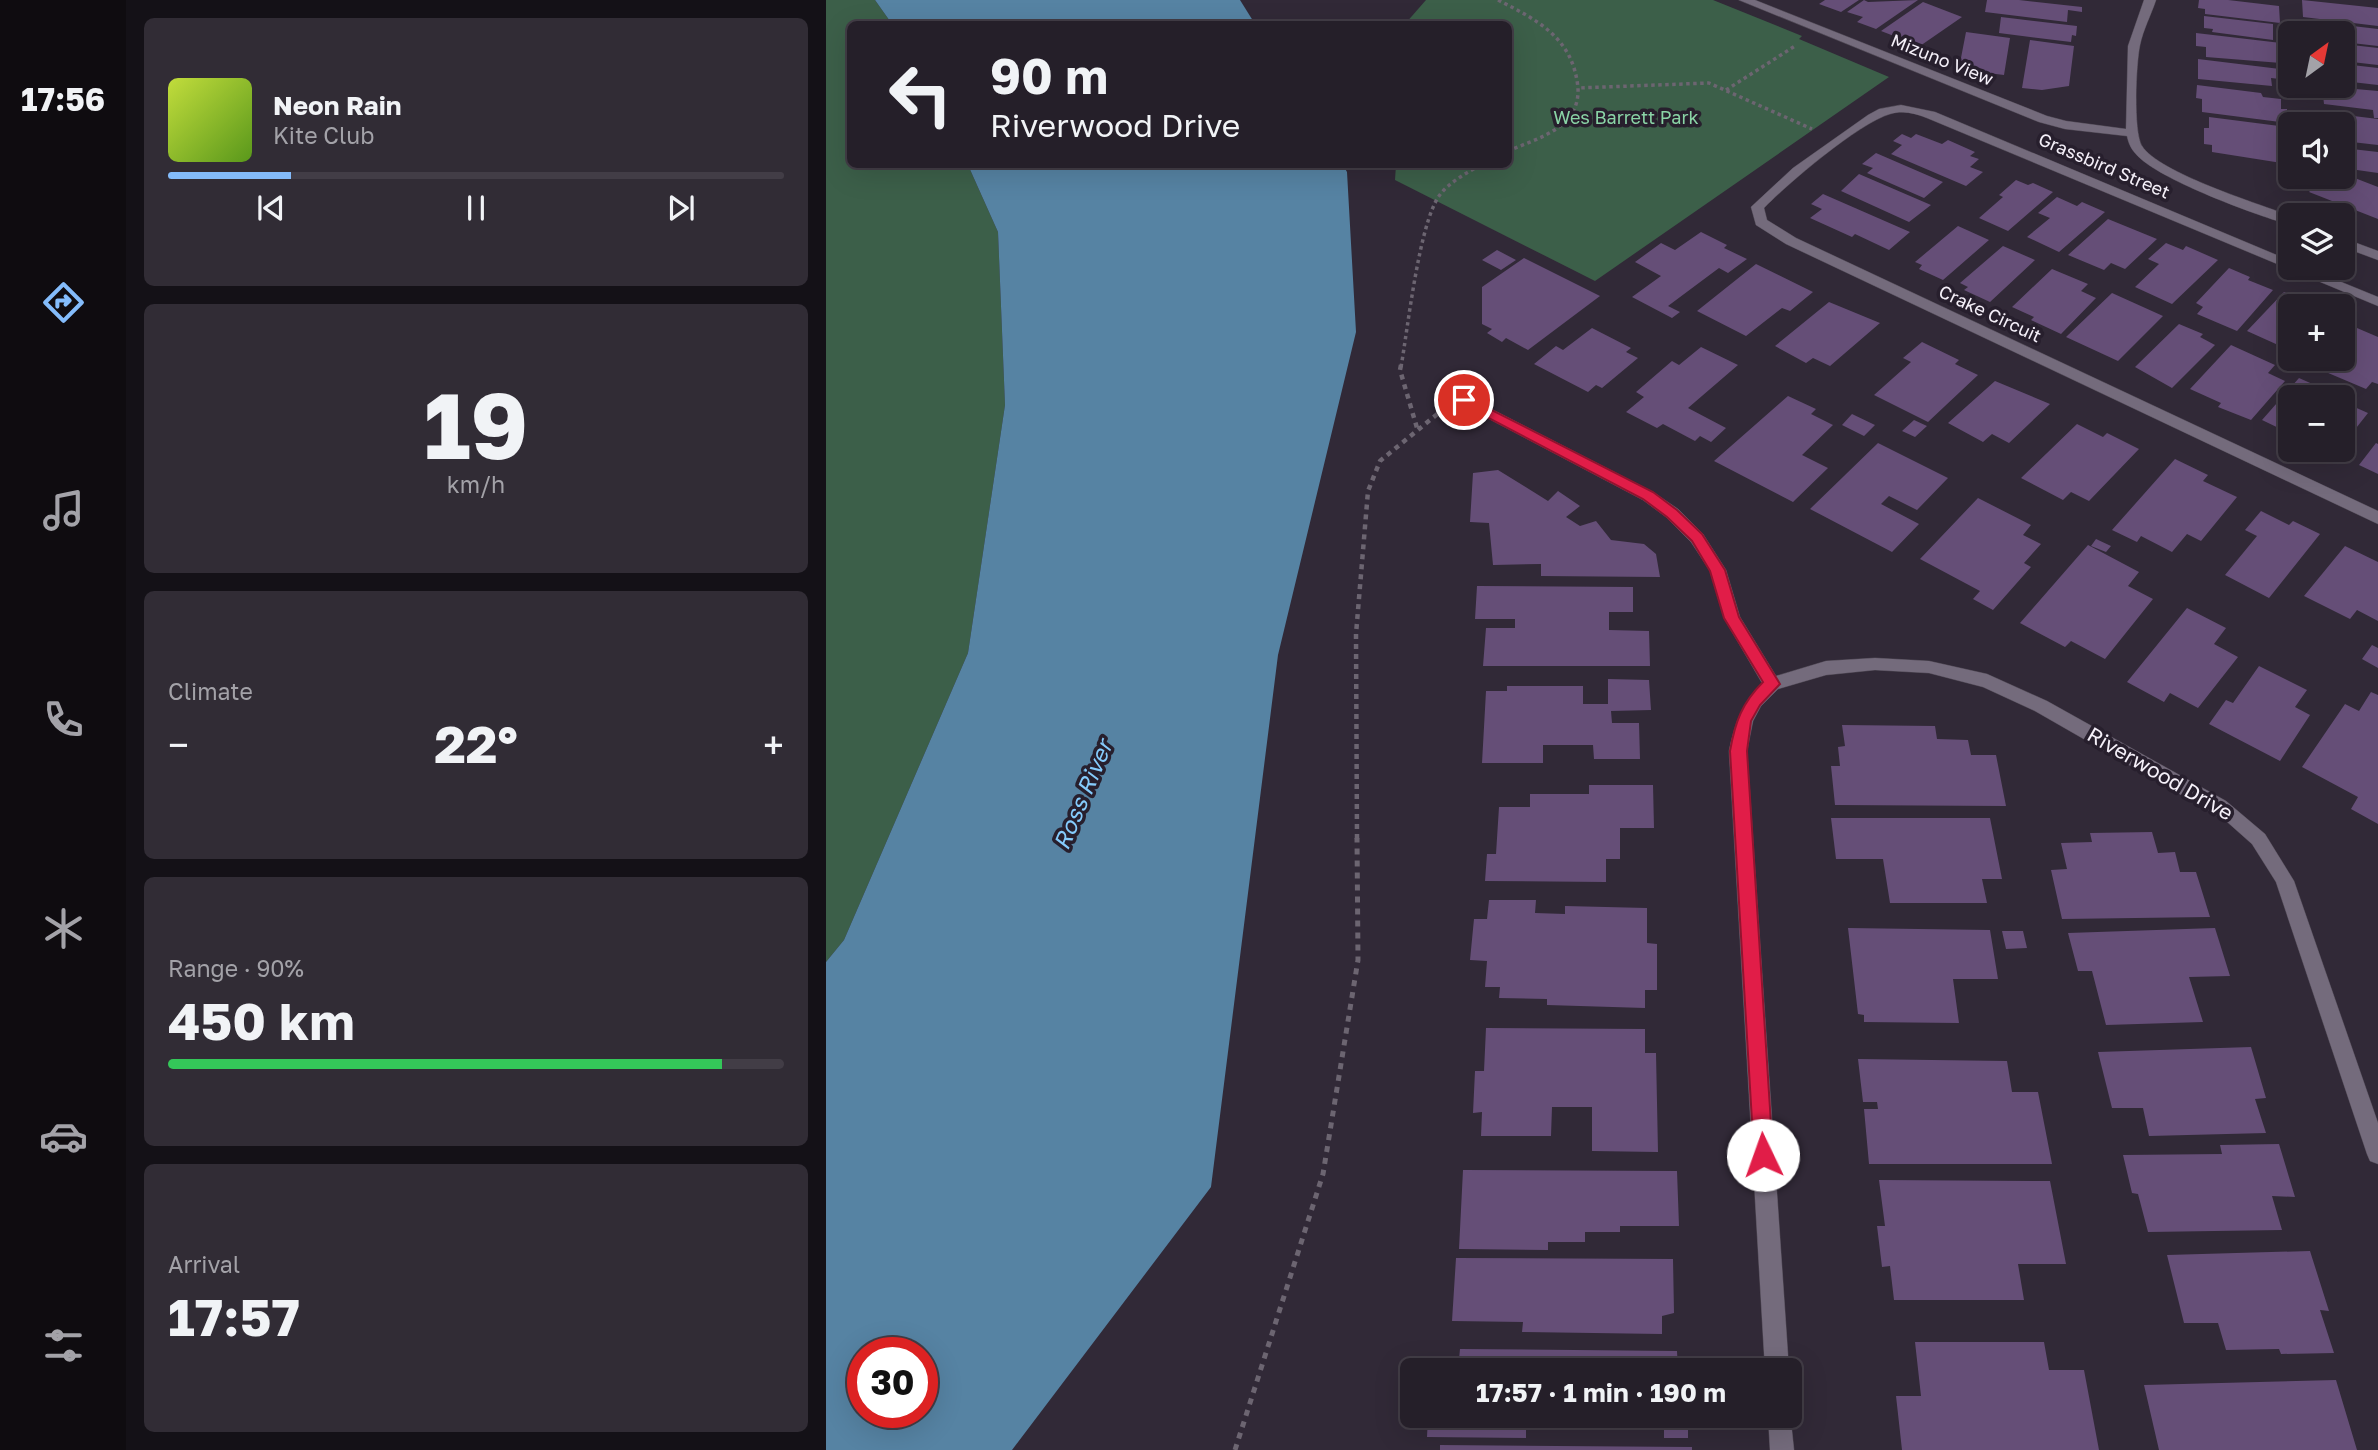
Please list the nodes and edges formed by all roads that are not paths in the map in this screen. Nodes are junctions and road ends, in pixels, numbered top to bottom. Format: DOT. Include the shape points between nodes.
graph roads {
  1 [pos="1745,0"];
  2 [pos="2150,0"];
  3 [pos="1900,108"];
  4 [pos="2132,133"];
  5 [pos="2278,216"];
  6 [pos="2355,247"];
  7 [pos="2378,256"];
  8 [pos="2278,261"];
  9 [pos="2325,280"];
  10 [pos="2378,302"];
  11 [pos="1464,400"];
  12 [pos="2378,519"];
  13 [pos="1772,684"];
  14 [pos="2378,1154"];
  15 [pos="1776,1358"];
  16 [pos="1781,1428"];
  17 [pos="1782,1450"];
  1 -- 4 [label="street, Mizuno View" via="2043,119"];
  2 -- 4 [label="street" via="2134,45"];
  3 -- 8 [label="street, Grassbird Street" via="1931,115"];
  3 -- 12 [label="street, Crake Circuit" via="1870,119 1764,199 1757,207 1761,222 1791,241"];
  4 -- 5 [label="street" via="2137,149 2153,162"];
  6 -- 7 [label="street"];
  9 -- 10 [label="street"];
  11 -- 13 [label="street" via="1672,513 1697,538 1718,570 1732,618"];
  13 -- 14 [label="street, Riverwood Drive" via="1826,668 1875,664 1929,667 1987,681 2065,719 2221,806 2246,825 2269,849 2285,881"];
  13 -- 15 [label="street" via="1744,721 1738,751"];
  16 -- 17 [label="street"];
}
